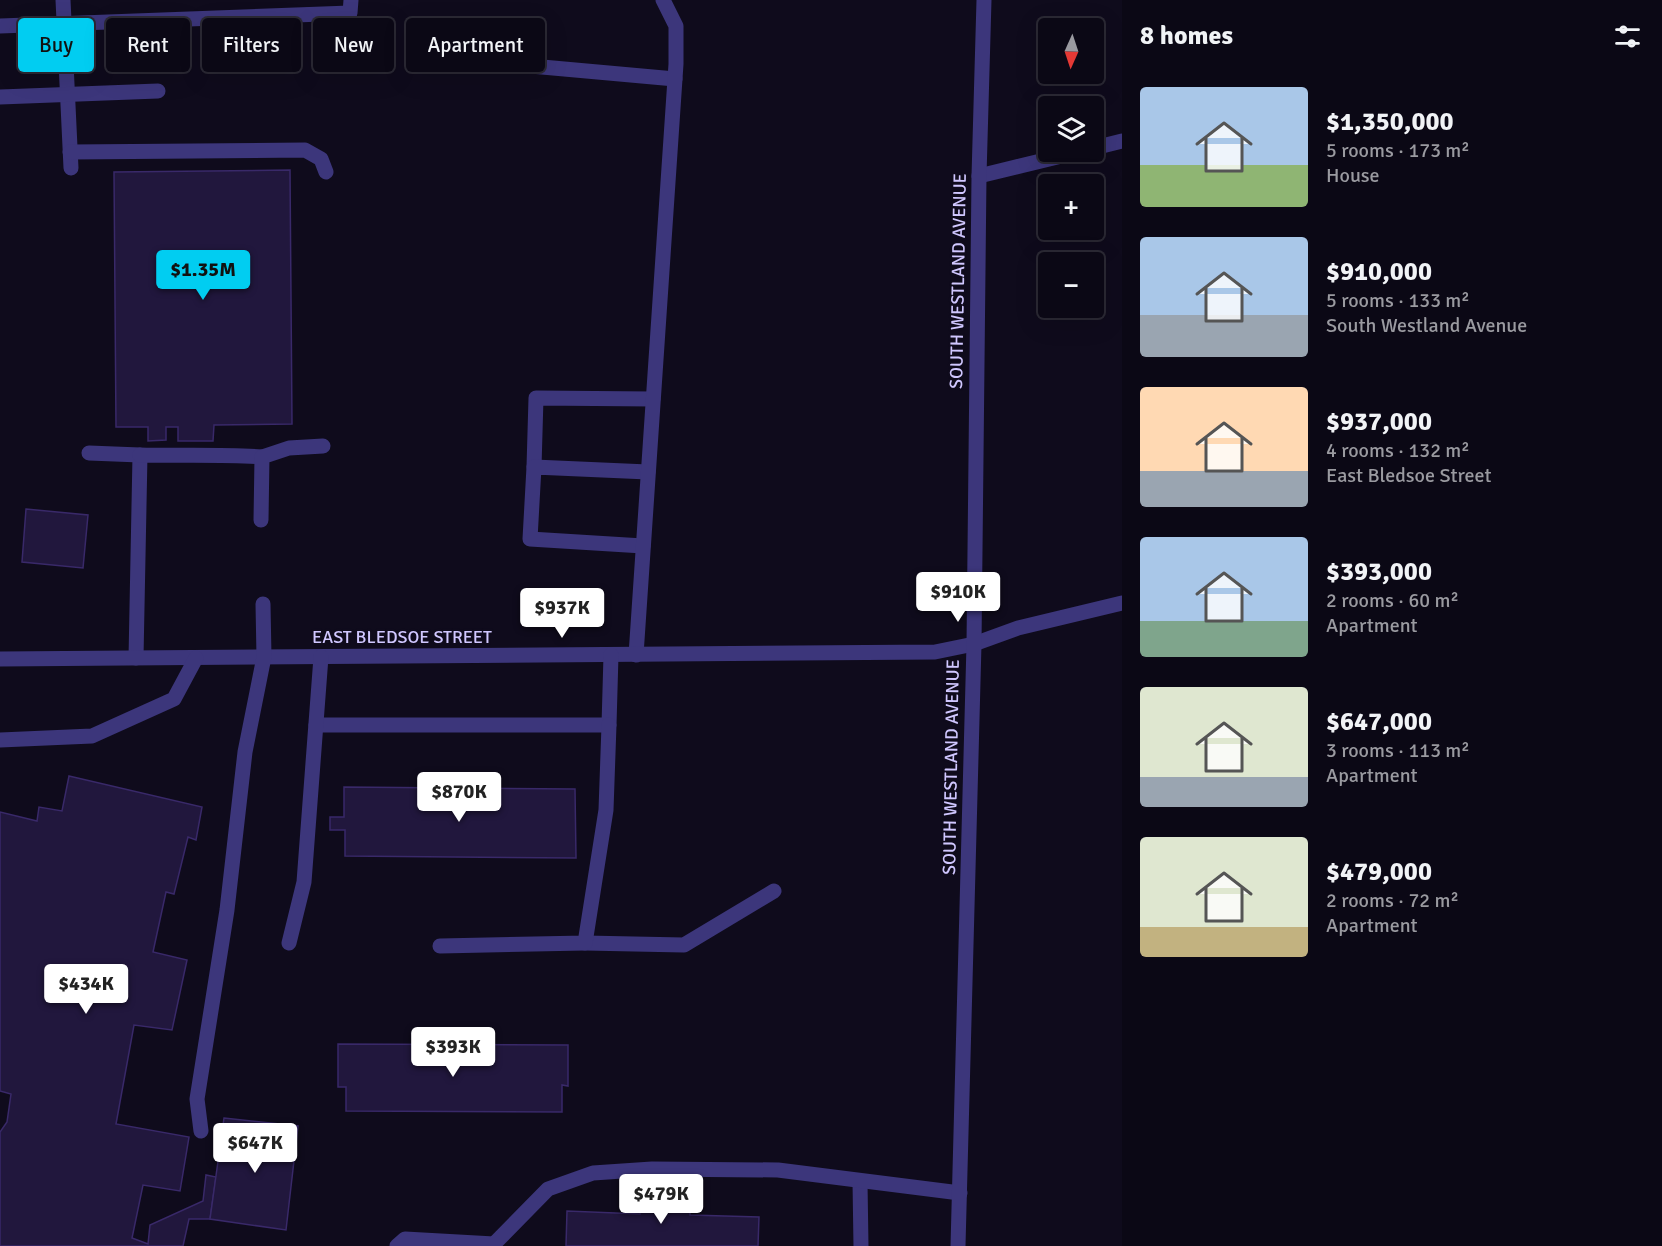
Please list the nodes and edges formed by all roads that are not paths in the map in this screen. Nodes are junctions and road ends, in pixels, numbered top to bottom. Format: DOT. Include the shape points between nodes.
graph roads {
  1 [pos="63,0"];
  2 [pos="351,0"];
  3 [pos="663,0"];
  4 [pos="984,0"];
  5 [pos="64,18"];
  6 [pos="94,23"];
  7 [pos="18,26"];
  8 [pos="0,27"];
  9 [pos="545,67"];
  10 [pos="67,72"];
  11 [pos="675,79"];
  12 [pos="158,91"];
  13 [pos="68,96"];
  14 [pos="0,97"];
  15 [pos="1122,141"];
  16 [pos="1104,146"];
  17 [pos="70,152"];
  18 [pos="1038,162"];
  19 [pos="71,168"];
  20 [pos="326,172"];
  21 [pos="979,176"];
  22 [pos="653,399"];
  23 [pos="323,446"];
  24 [pos="89,453"];
  25 [pos="140,455"];
  26 [pos="262,457"];
  27 [pos="534,467"];
  28 [pos="648,472"];
  29 [pos="261,520"];
  30 [pos="643,546"];
  31 [pos="1122,603"];
  32 [pos="263,604"];
  33 [pos="974,644"];
  34 [pos="611,655"];
  35 [pos="636,655"];
  36 [pos="264,657"];
  37 [pos="321,657"];
  38 [pos="136,658"];
  39 [pos="196,658"];
  40 [pos="0,659"];
  41 [pos="316,725"];
  42 [pos="609,725"];
  43 [pos="0,741"];
  44 [pos="774,891"];
  45 [pos="290,943"];
  46 [pos="585,943"];
  47 [pos="440,946"];
  48 [pos="201,1131"];
  49 [pos="860,1182"];
  50 [pos="960,1193"];
  51 [pos="397,1246"];
  52 [pos="861,1246"];
  53 [pos="958,1246"];
  1 -- 5 [label="street"];
  2 -- 6 [label="street" via="350,13"];
  3 -- 11 [label="street" via="676,26"];
  4 -- 21 [label="street, SOUTH WESTLAND AVENUE"];
  7 -- 8 [label="street"];
  9 -- 11 [label="street"];
  10 -- 13 [label="street"];
  11 -- 22 [label="street"];
  12 -- 13 [label="street"];
  13 -- 14 [label="street"];
  13 -- 17 [label="street"];
  15 -- 16 [label="street"];
  17 -- 19 [label="street"];
  17 -- 20 [label="street" via="305,150 321,159"];
  18 -- 21 [label="street"];
  21 -- 33 [label="street, SOUTH WESTLAND AVENUE"];
  22 -- 27 [label="street" via="536,398"];
  22 -- 28 [label="street"];
  23 -- 26 [label="street" via="289,448"];
  24 -- 25 [label="street"];
  25 -- 26 [label="street"];
  25 -- 38 [label="street"];
  26 -- 29 [label="street"];
  27 -- 28 [label="street"];
  27 -- 30 [label="street" via="530,539"];
  28 -- 30 [label="street"];
  30 -- 35 [label="street"];
  31 -- 33 [label="street, EAST BLEDSOE STREET" via="1018,628"];
  32 -- 36 [label="street"];
  33 -- 35 [label="street, EAST BLEDSOE STREET" via="935,652"];
  33 -- 50 [label="street, SOUTH WESTLAND AVENUE"];
  34 -- 35 [label="street, EAST BLEDSOE STREET"];
  34 -- 37 [label="street, EAST BLEDSOE STREET"];
  34 -- 42 [label="street"];
  36 -- 37 [label="street, EAST BLEDSOE STREET"];
  36 -- 39 [label="street, EAST BLEDSOE STREET"];
  36 -- 48 [label="street" via="245,752 227,910 197,1099"];
  37 -- 41 [label="street"];
  38 -- 39 [label="street, EAST BLEDSOE STREET"];
  38 -- 40 [label="street, EAST BLEDSOE STREET"];
  39 -- 43 [label="street" via="174,699 111,728 92,736"];
  41 -- 42 [label="street"];
  41 -- 45 [label="street" via="304,882"];
  42 -- 46 [label="street" via="606,810"];
  44 -- 46 [label="street" via="684,945"];
  46 -- 47 [label="street"];
  49 -- 50 [label="street"];
  49 -- 51 [label="street" via="778,1170 652,1169 593,1173 548,1189 494,1244 405,1239"];
  49 -- 52 [label="street"];
  50 -- 53 [label="street, SOUTH WESTLAND AVENUE"];
}
